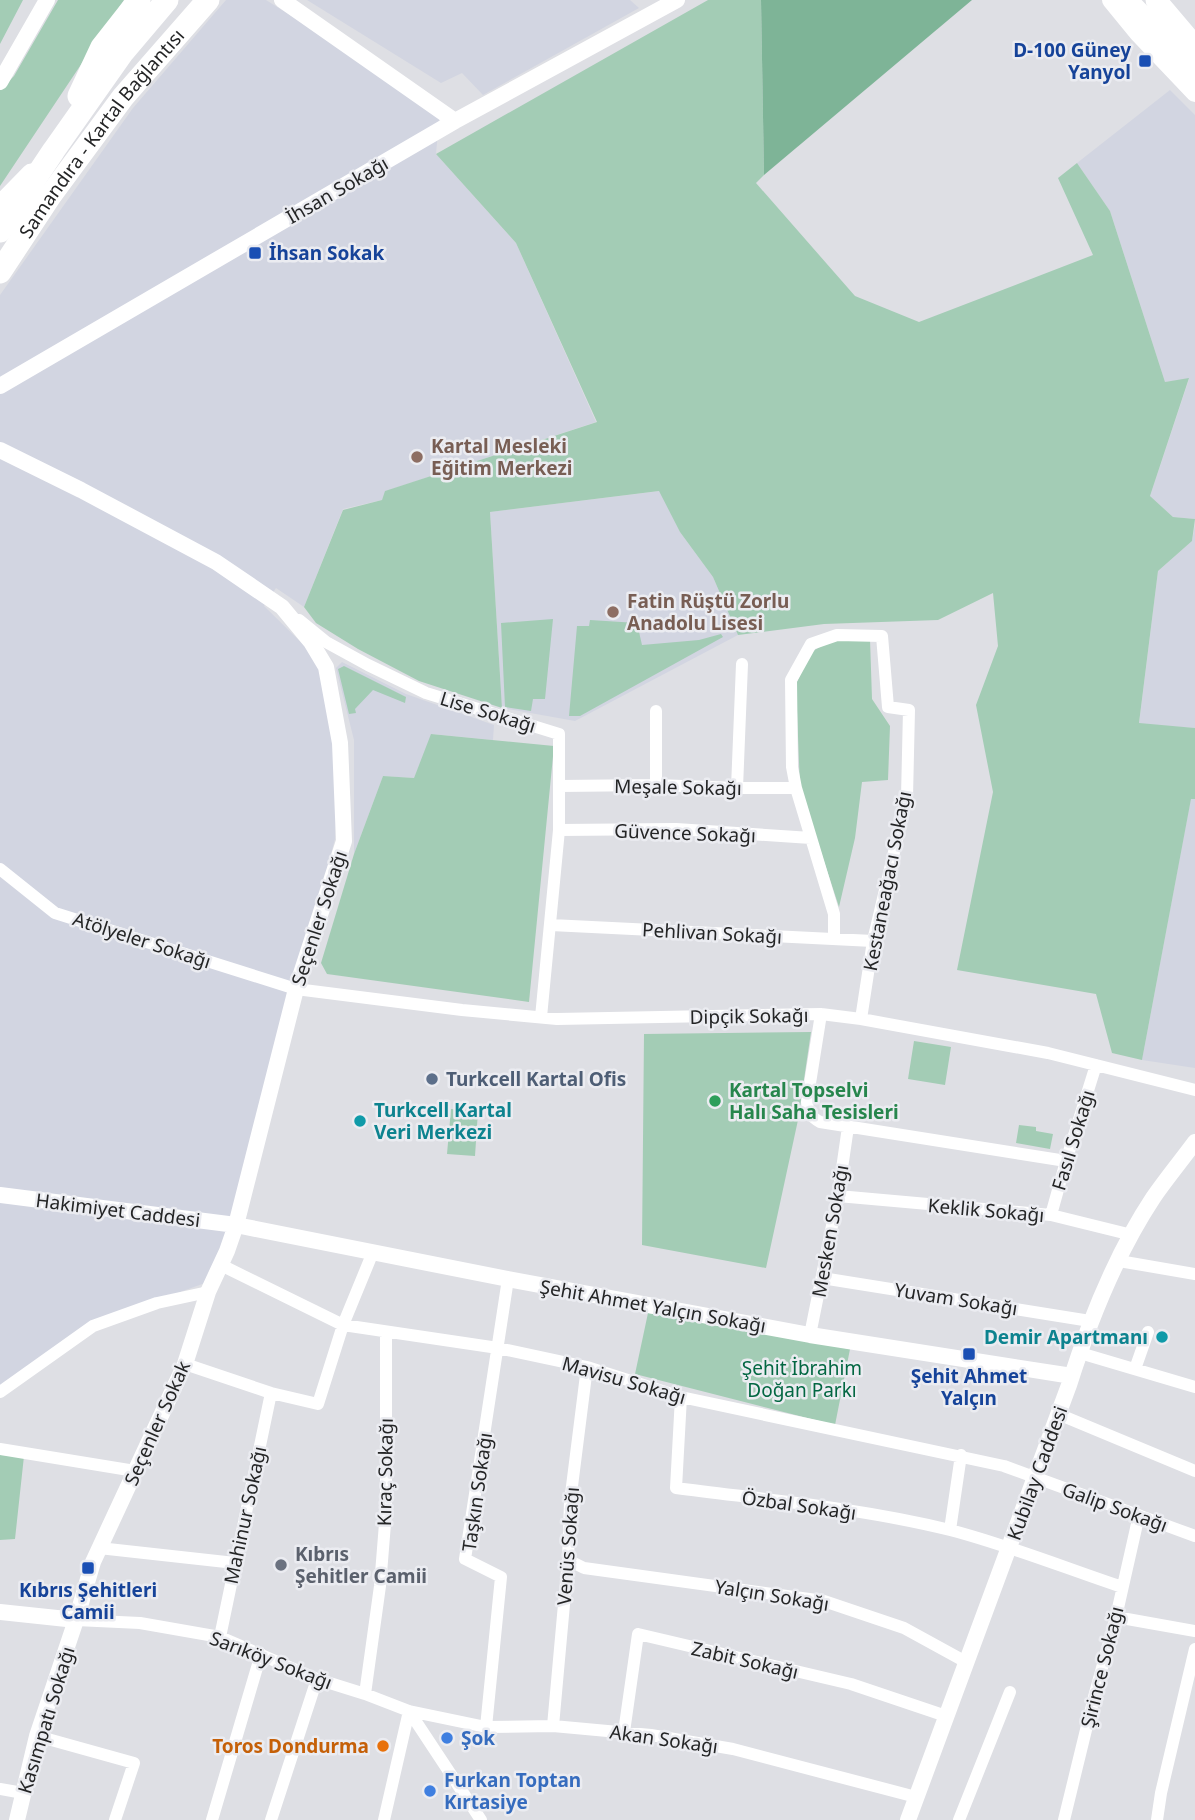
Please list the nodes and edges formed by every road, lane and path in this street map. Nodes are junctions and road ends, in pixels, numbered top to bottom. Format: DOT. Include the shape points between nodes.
graph roads {
  1 [pos="47,0"];
  2 [pos="139,0"];
  3 [pos="167,0"];
  4 [pos="208,0"];
  5 [pos="282,0"];
  6 [pos="677,0"];
  7 [pos="1111,0"];
  8 [pos="1127,0"];
  9 [pos="1156,0"];
  10 [pos="1195,46"];
  11 [pos="1195,71"];
  12 [pos="0,82"];
  13 [pos="1195,93"];
  14 [pos="455,121"];
  15 [pos="54,150"];
  16 [pos="0,205"];
  17 [pos="0,231"];
  18 [pos="0,272"];
  19 [pos="0,386"];
  20 [pos="0,450"];
  21 [pos="282,607"];
  22 [pos="743,664"];
  23 [pos="656,711"];
  24 [pos="656,785"];
  25 [pos="559,786"];
  26 [pos="737,788"];
  27 [pos="796,788"];
  28 [pos="559,830"];
  29 [pos="811,838"];
  30 [pos="0,869"];
  31 [pos="551,925"];
  32 [pos="834,939"];
  33 [pos="873,941"];
  34 [pos="296,989"];
  35 [pos="821,1014"];
  36 [pos="541,1017"];
  37 [pos="861,1019"];
  38 [pos="1096,1065"];
  39 [pos="1195,1090"];
  40 [pos="848,1127"];
  41 [pos="1195,1142"];
  42 [pos="1066,1161"];
  43 [pos="0,1195"];
  44 [pos="838,1196"];
  45 [pos="1051,1215"];
  46 [pos="236,1225"];
  47 [pos="1132,1235"];
  48 [pos="373,1252"];
  49 [pos="1119,1261"];
  50 [pos="221,1265"];
  51 [pos="1195,1273"];
  52 [pos="822,1278"];
  53 [pos="508,1279"];
  54 [pos="208,1292"];
  55 [pos="1090,1321"];
  56 [pos="343,1325"];
  57 [pos="386,1332"];
  58 [pos="1148,1332"];
  59 [pos="810,1335"];
  60 [pos="498,1348"];
  61 [pos="1080,1353"];
  62 [pos="185,1364"];
  63 [pos="587,1367"];
  64 [pos="1135,1369"];
  65 [pos="1072,1376"];
  66 [pos="1195,1387"];
  67 [pos="0,1392"];
  68 [pos="271,1393"];
  69 [pos="681,1397"];
  70 [pos="1058,1414"];
  71 [pos="0,1449"];
  72 [pos="961,1455"];
  73 [pos="135,1471"];
  74 [pos="1195,1471"];
  75 [pos="1035,1477"];
  76 [pos="1139,1515"];
  77 [pos="950,1530"];
  78 [pos="1195,1536"];
  79 [pos="99,1548"];
  80 [pos="1009,1548"];
  81 [pos="568,1559"];
  82 [pos="235,1563"];
  83 [pos="1122,1587"];
  84 [pos="0,1612"];
  85 [pos="1116,1617"];
  86 [pos="76,1620"];
  87 [pos="1195,1631"];
  88 [pos="220,1637"];
  89 [pos="1195,1649"];
  90 [pos="261,1654"];
  91 [pos="967,1662"];
  92 [pos="317,1679"];
  93 [pos="1010,1692"];
  94 [pos="365,1694"];
  95 [pos="409,1711"];
  96 [pos="946,1716"];
  97 [pos="553,1726"];
  98 [pos="486,1727"];
  99 [pos="624,1732"];
  100 [pos="37,1736"];
  101 [pos="0,1788"];
  102 [pos="23,1793"];
  103 [pos="916,1797"];
  104 [pos="17,1820"];
  105 [pos="115,1820"];
  106 [pos="212,1820"];
  107 [pos="271,1820"];
  108 [pos="384,1820"];
  109 [pos="481,1820"];
  110 [pos="908,1820"];
  111 [pos="959,1820"];
  112 [pos="1064,1820"];
  113 [pos="1157,1820"];
  1 -- 12 [label="street"];
  2 -- 15 [label="highway" via="102,47"];
  3 -- 15 [label="highway, Samandıra - Kartal Bağlantısı" via="123,52"];
  4 -- 18 [label="highway, Samandıra - Kartal Bağlantısı" via="123,97"];
  5 -- 14 [label="street"];
  6 -- 14 [label="street, İhsan Sokağı"];
  7 -- 13 [label="main road"];
  8 -- 11 [label="highway"];
  9 -- 10 [label="highway"];
  14 -- 19 [label="street, İhsan Sokağı"];
  15 -- 16 [label="main road"];
  15 -- 17 [label="highway, Samandıra - Kartal Bağlantısı"];
  20 -- 21 [label="street, Seçenler Sokağı" via="216,562"];
  21 -- 25 [label="street, Lise Sokağı" via="326,642 426,693 559,734"];
  21 -- 34 [label="street, Seçenler Sokağı" via="326,667 340,743 344,841"];
  22 -- 26 [label="street"];
  23 -- 24 [label="street"];
  24 -- 25 [label="street, Meşale Sokağı"];
  24 -- 26 [label="street, Meşale Sokağı"];
  25 -- 28 [label="street, Lise Sokağı"];
  26 -- 27 [label="street, Meşale Sokağı"];
  27 -- 29 [label="street, Kestaneağacı Sokağı"];
  27 -- 33 [label="street, Kestaneağacı Sokağı" via="791,680 811,644 837,635 882,636 888,706 909,710 907,797"];
  28 -- 29 [label="street, Güvence Sokağı" via="676,829"];
  28 -- 31 [label="street, Lise Sokağı"];
  29 -- 32 [label="street, Kestaneağacı Sokağı" via="834,914"];
  30 -- 34 [label="street, Atölyeler Sokağı" via="55,913"];
  31 -- 32 [label="street, Pehlivan Sokağı"];
  31 -- 36 [label="street, Lise Sokağı"];
  32 -- 33 [label="street, Pehlivan Sokağı"];
  33 -- 37 [label="street, Kestaneağacı Sokağı"];
  34 -- 36 [label="street, Dipçik Sokağı"];
  34 -- 46 [label="street, Seçenler Sokağı"];
  35 -- 36 [label="street, Dipçik Sokağı"];
  35 -- 37 [label="street, Dipçik Sokağı"];
  35 -- 40 [label="street" via="807,1109 820,1122"];
  37 -- 38 [label="street, Dipçik Sokağı"];
  38 -- 39 [label="street, Dipçik Sokağı"];
  38 -- 42 [label="street, Fasıl Sokağı"];
  40 -- 42 [label="street"];
  40 -- 44 [label="street, Mesken Sokağı"];
  41 -- 47 [label="street, Kubilay Caddesi"];
  42 -- 45 [label="street, Fasıl Sokağı"];
  43 -- 46 [label="street, Hakimiyet Caddesi"];
  44 -- 45 [label="street, Keklik Sokağı"];
  44 -- 52 [label="street, Mesken Sokağı"];
  45 -- 47 [label="street, Keklik Sokağı"];
  46 -- 48 [label="street, Şehit Ahmet Yalçın Sokağı"];
  46 -- 50 [label="street, Seçenler Sokak"];
  47 -- 49 [label="street, Kubilay Caddesi"];
  48 -- 53 [label="street, Şehit Ahmet Yalçın Sokağı"];
  48 -- 56 [label="street"];
  49 -- 51 [label="street"];
  49 -- 55 [label="street, Kubilay Caddesi"];
  50 -- 54 [label="street, Seçenler Sokak"];
  50 -- 56 [label="street, Mavisu Sokağı"];
  52 -- 55 [label="street, Yuvam Sokağı"];
  52 -- 59 [label="street, Mesken Sokağı"];
  53 -- 59 [label="street, Şehit Ahmet Yalçın Sokağı"];
  53 -- 60 [label="street, Taşkın Sokağı"];
  54 -- 62 [label="street, Seçenler Sokak"];
  54 -- 67 [label="street" via="158,1303 93,1326"];
  55 -- 61 [label="street, Kubilay Caddesi"];
  56 -- 57 [label="street, Mavisu Sokağı"];
  56 -- 68 [label="street" via="318,1404"];
  57 -- 60 [label="street, Mavisu Sokağı"];
  57 -- 94 [label="street, Kıraç Sokağı" via="386,1511"];
  58 -- 64 [label="street"];
  59 -- 65 [label="street, Şehit Ahmet Yalçın Sokağı"];
  60 -- 63 [label="street, Mavisu Sokağı"];
  60 -- 98 [label="street, Taşkın Sokağı" via="465,1559 501,1577"];
  61 -- 64 [label="street"];
  61 -- 65 [label="street, Kubilay Caddesi"];
  62 -- 68 [label="street"];
  62 -- 73 [label="street, Seçenler Sokak"];
  63 -- 69 [label="street, Mavisu Sokağı"];
  63 -- 81 [label="street, Venüs Sokağı" via="570,1502"];
  64 -- 66 [label="street"];
  65 -- 70 [label="street, Kubilay Caddesi"];
  68 -- 82 [label="street, Mahinur Sokağı"];
  69 -- 72 [label="street, Mavisu Sokağı"];
  69 -- 77 [label="street, Özbal Sokağı" via="676,1488 851,1511"];
  70 -- 74 [label="street"];
  70 -- 75 [label="street, Kubilay Caddesi"];
  71 -- 73 [label="street"];
  72 -- 75 [label="street, Mavisu Sokağı"];
  72 -- 77 [label="street"];
  73 -- 79 [label="street, Seçenler Sokak"];
  75 -- 76 [label="street, Galip Sokağı"];
  75 -- 80 [label="street, Kubilay Caddesi"];
  76 -- 78 [label="street, Galip Sokağı"];
  76 -- 83 [label="street, Şirince Sokağı"];
  77 -- 80 [label="street, Özbal Sokağı"];
  79 -- 82 [label="street"];
  79 -- 86 [label="street, Seçenler Sokak"];
  80 -- 83 [label="street, Özbal Sokağı"];
  80 -- 91 [label="street, Kubilay Caddesi"];
  81 -- 91 [label="street, Yalçın Sokağı" via="584,1567 824,1601 904,1628"];
  81 -- 97 [label="street, Venüs Sokağı"];
  82 -- 88 [label="street, Mahinur Sokağı"];
  83 -- 85 [label="street, Şirince Sokağı"];
  84 -- 86 [label="street, Sarıköy Sokağı"];
  85 -- 87 [label="street"];
  85 -- 112 [label="street, Şirince Sokağı"];
  86 -- 88 [label="street, Sarıköy Sokağı" via="140,1623"];
  86 -- 100 [label="street, Kasımpatı Sokağı"];
  88 -- 90 [label="street, Sarıköy Sokağı"];
  89 -- 113 [label="street"];
  90 -- 92 [label="street, Sarıköy Sokağı"];
  90 -- 106 [label="street"];
  91 -- 96 [label="street, Kubilay Caddesi"];
  92 -- 94 [label="street, Sarıköy Sokağı"];
  92 -- 107 [label="street"];
  93 -- 111 [label="street"];
  94 -- 95 [label="street, Sarıköy Sokağı"];
  95 -- 98 [label="street, Akan Sokağı"];
  95 -- 108 [label="street"];
  95 -- 109 [label="street"];
  96 -- 99 [label="street, Zabit Sokağı" via="852,1685 638,1634"];
  96 -- 103 [label="street, Kubilay Caddesi"];
  97 -- 98 [label="street, Akan Sokağı"];
  97 -- 99 [label="street, Akan Sokağı"];
  99 -- 103 [label="street, Akan Sokağı" via="733,1749"];
  100 -- 102 [label="street, Kasımpatı Sokağı"];
  100 -- 105 [label="street" via="134,1763"];
  101 -- 102 [label="street"];
  102 -- 104 [label="street, Kasımpatı Sokağı"];
  103 -- 110 [label="street, Kubilay Caddesi"];
}
